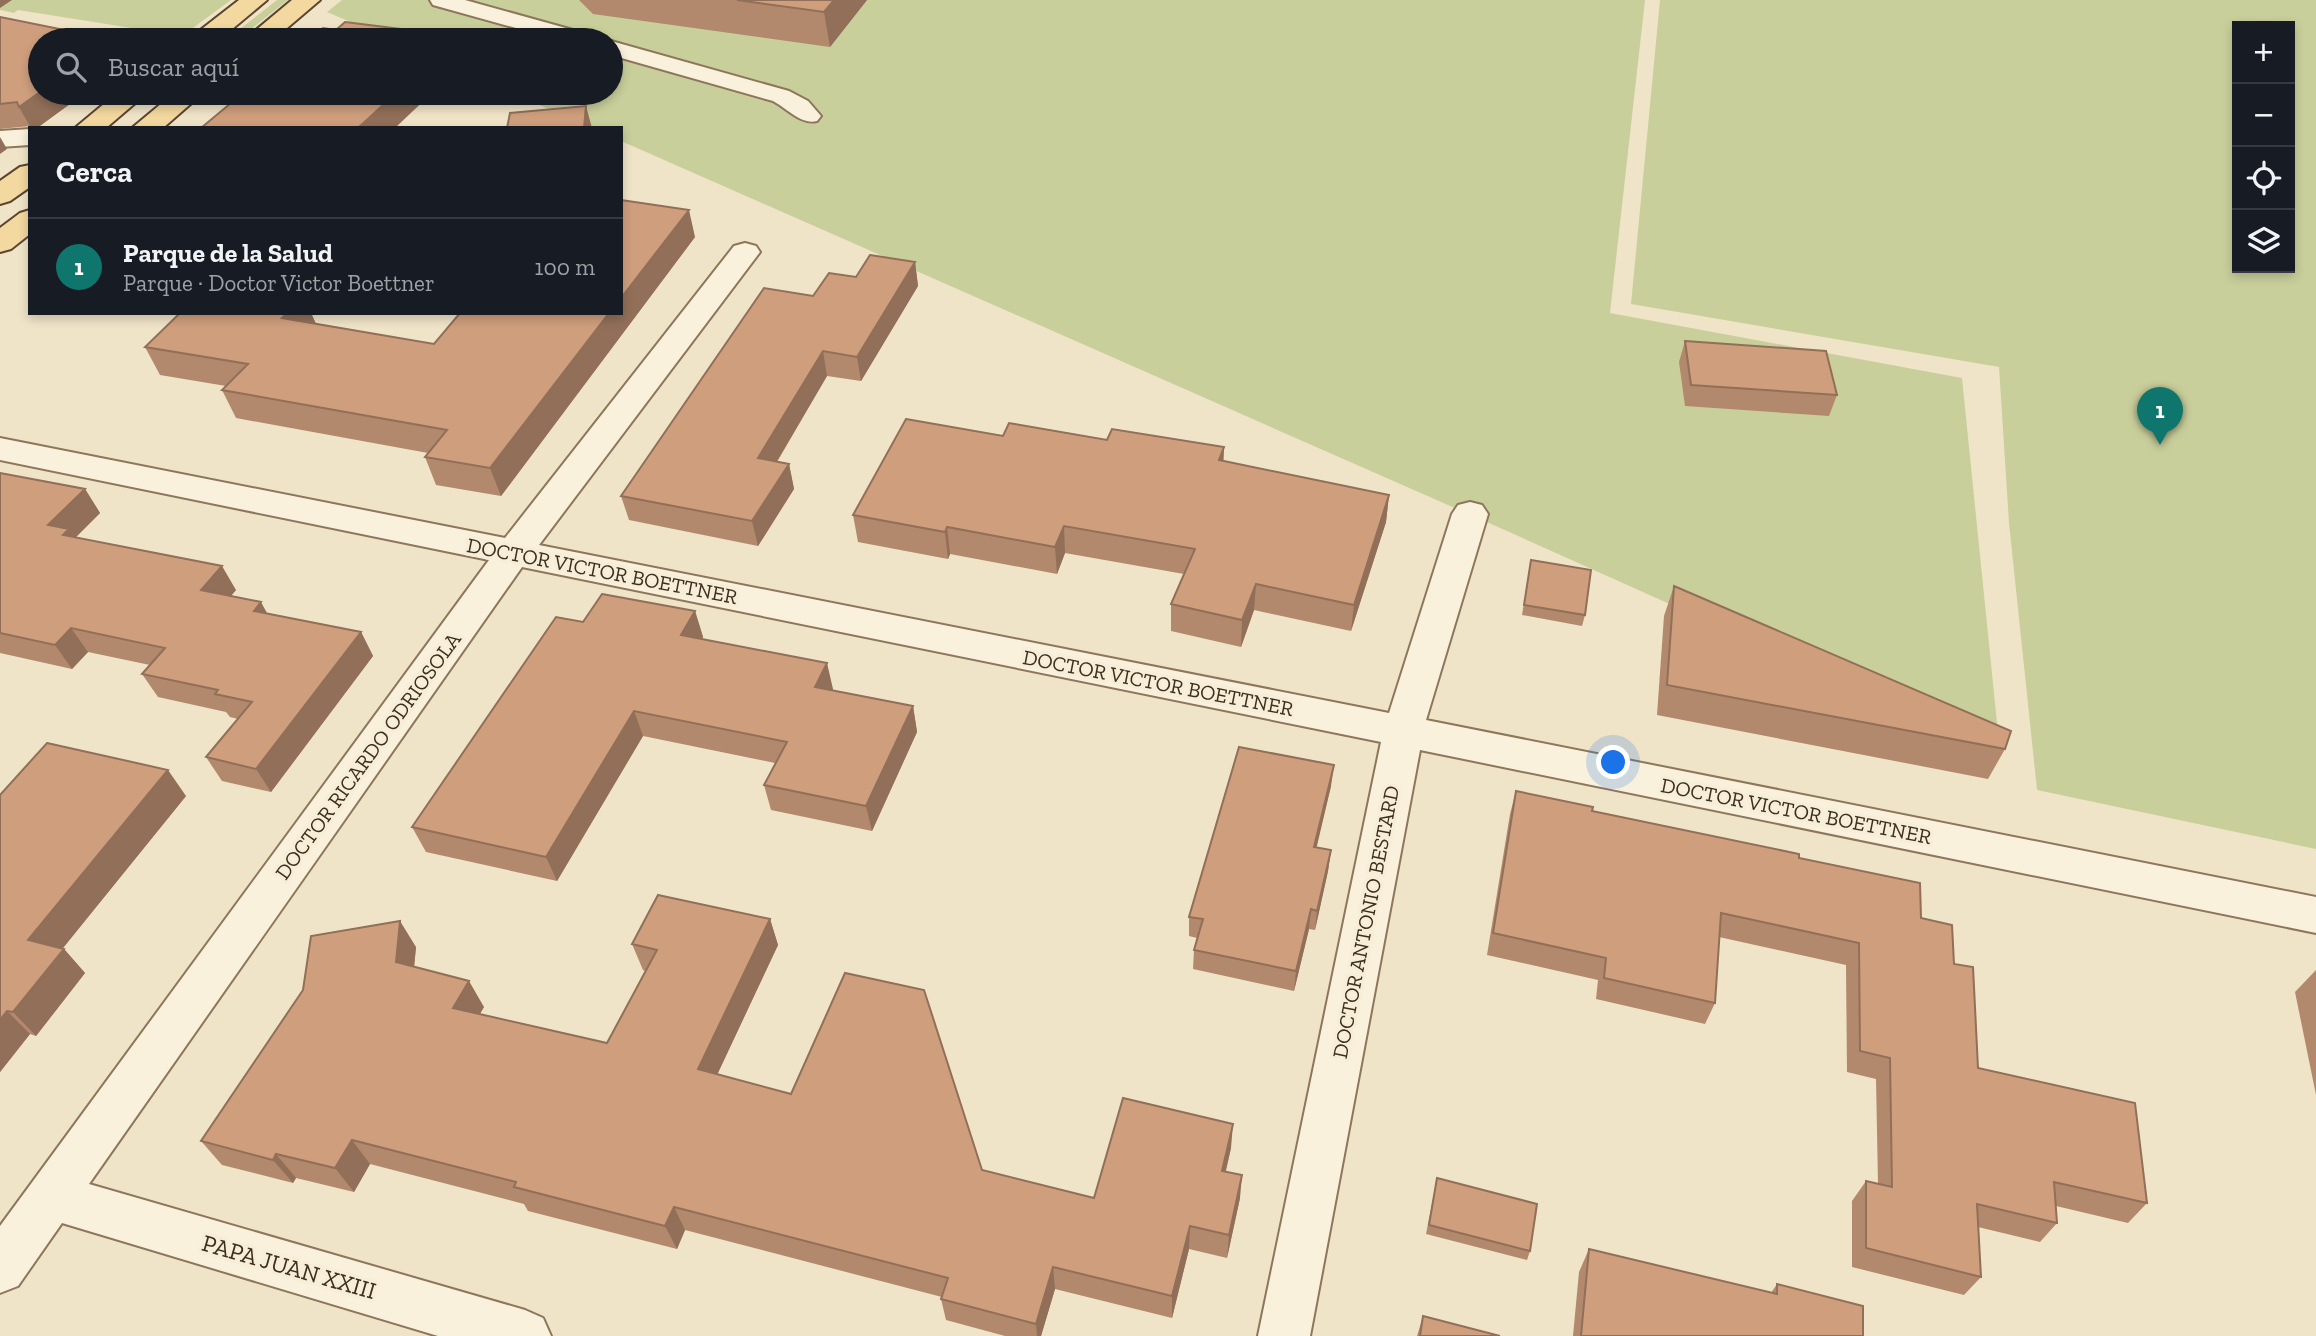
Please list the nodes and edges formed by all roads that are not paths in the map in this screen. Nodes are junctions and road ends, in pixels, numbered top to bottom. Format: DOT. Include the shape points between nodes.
graph roads {
  1 [pos="255,0"];
  2 [pos="308,0"];
  3 [pos="441,0"];
  4 [pos="219,28"];
  5 [pos="272,28"];
  6 [pos="540,28"];
  7 [pos="623,51"];
  8 [pos="119,105"];
  9 [pos="175,105"];
  10 [pos="809,116"];
  11 [pos="92,126"];
  12 [pos="149,126"];
  13 [pos="28,137"];
  14 [pos="0,139"];
  15 [pos="28,174"];
  16 [pos="0,195"];
  17 [pos="28,221"];
  18 [pos="0,242"];
  19 [pos="745,252"];
  20 [pos="0,449"];
  21 [pos="1470,514"];
  22 [pos="513,553"];
  23 [pos="1403,732"];
  24 [pos="2316,915"];
  25 [pos="53,1197"];
  26 [pos="0,1268"];
  27 [pos="524,1336"];
  28 [pos="1284,1336"];
  1 -- 4 [label="main road"];
  2 -- 5 [label="main road"];
  3 -- 6 [label="lane"];
  7 -- 10 [label="lane" via="781,96"];
  8 -- 11 [label="main road"];
  9 -- 12 [label="main road"];
  13 -- 14 [label="street"];
  15 -- 16 [label="main road"];
  17 -- 18 [label="main road"];
  19 -- 22 [label="street, DOCTOR RICARDO ODRIOSOLA"];
  20 -- 22 [label="street, DOCTOR VICTOR BOETTNER"];
  21 -- 23 [label="street, DOCTOR ANTONIO BESTARD"];
  22 -- 23 [label="street, DOCTOR VICTOR BOETTNER"];
  22 -- 25 [label="street, DOCTOR RICARDO ODRIOSOLA"];
  23 -- 24 [label="street, DOCTOR VICTOR BOETTNER"];
  23 -- 28 [label="street, DOCTOR ANTONIO BESTARD"];
  25 -- 26 [label="street, DOCTOR RICARDO ODRIOSOLA"];
  25 -- 27 [label="street, PAPA JUAN XXIII"];
}
